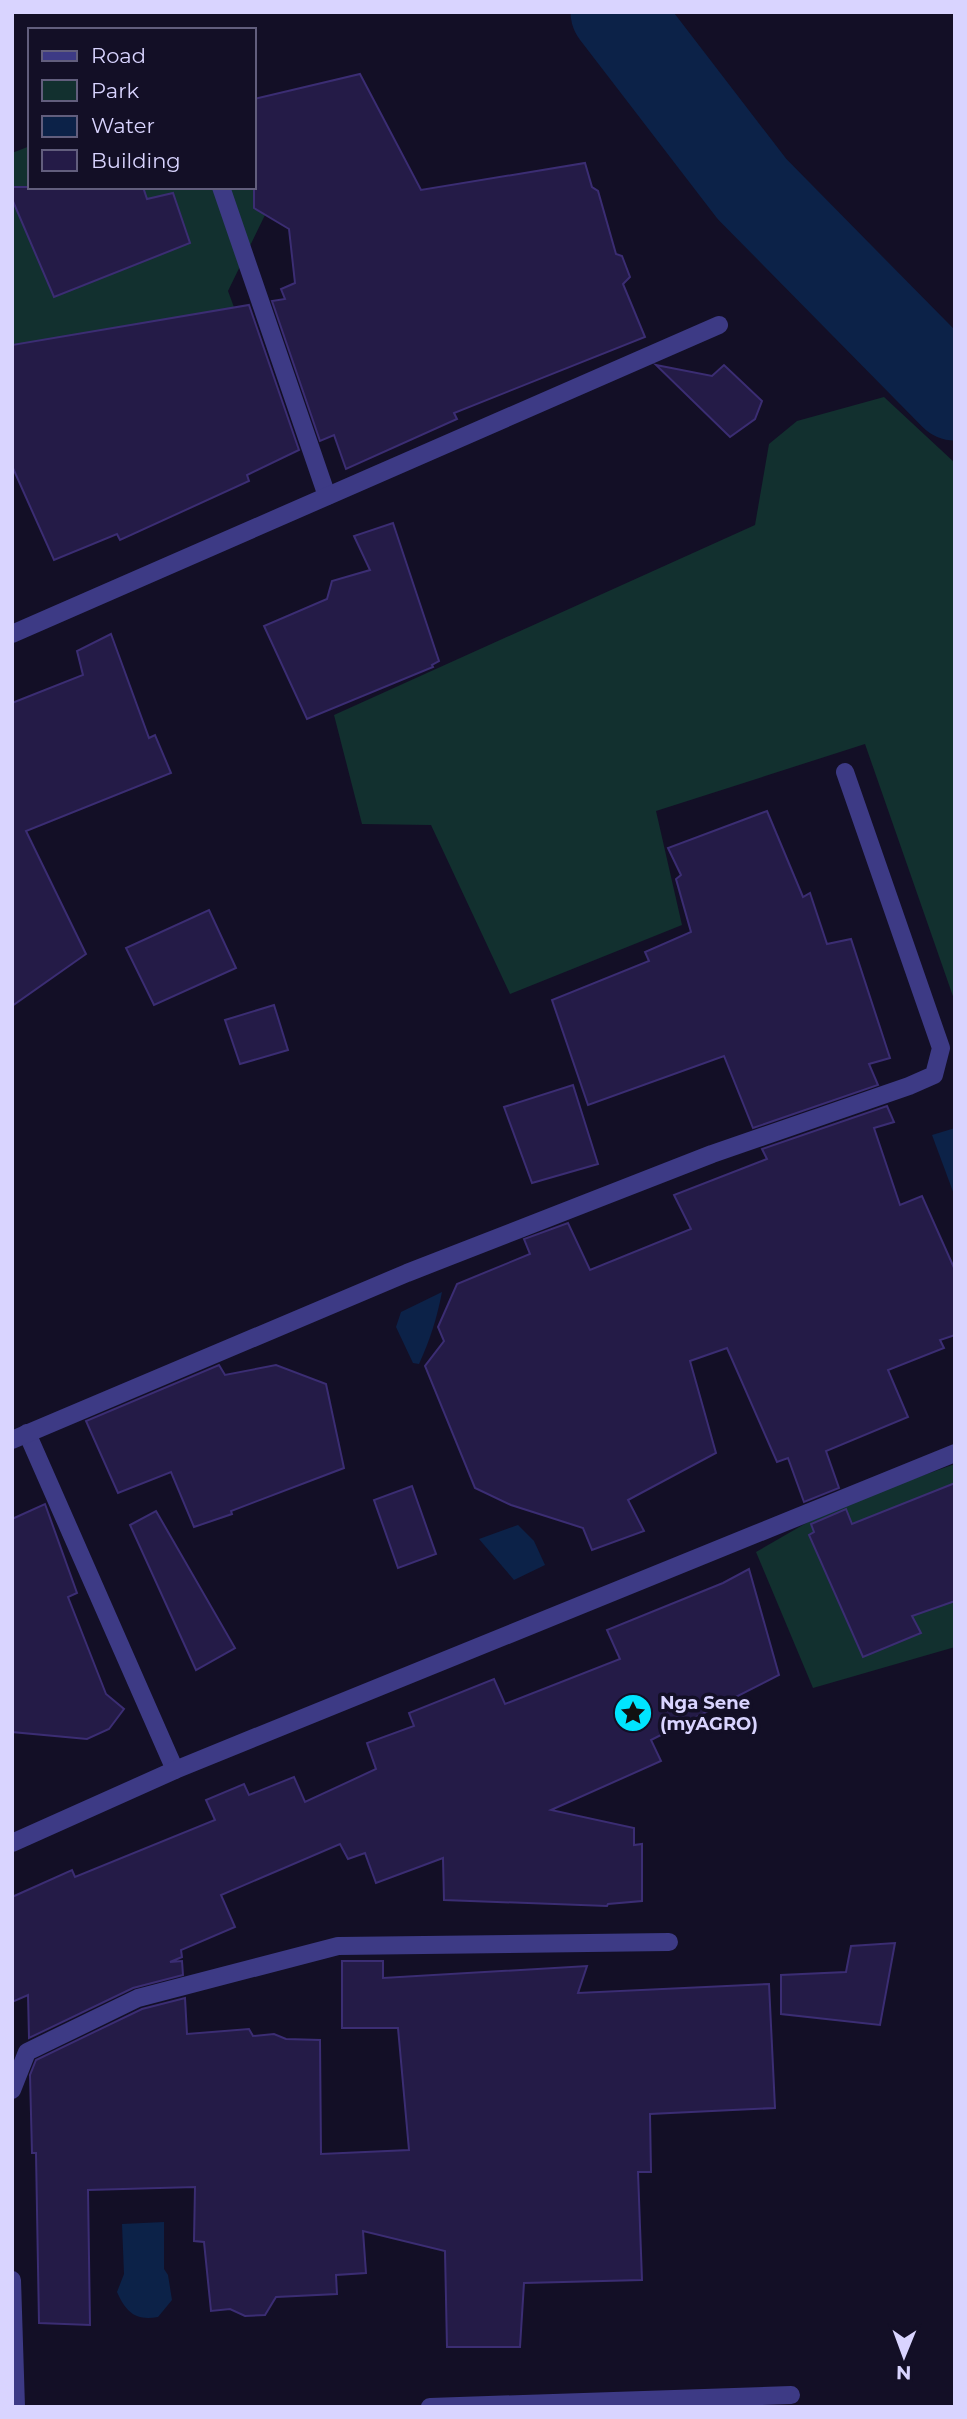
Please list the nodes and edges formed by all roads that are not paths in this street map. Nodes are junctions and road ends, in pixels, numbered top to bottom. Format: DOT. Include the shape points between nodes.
graph roads {
  1 [pos="222,189"];
  2 [pos="719,326"];
  3 [pos="327,496"];
  4 [pos="12,634"];
  5 [pos="845,772"];
  6 [pos="20,1437"];
  7 [pos="955,1453"];
  8 [pos="175,1770"];
  9 [pos="12,1843"];
  10 [pos="669,1942"];
  11 [pos="12,2090"];
  12 [pos="12,2280"];
  13 [pos="791,2395"];
  14 [pos="16,2407"];
  15 [pos="430,2407"];
  1 -- 3 [label="street"];
  2 -- 3 [label="street"];
  3 -- 4 [label="street"];
  5 -- 6 [label="street" via="942,1048 934,1074 712,1154 407,1273"];
  6 -- 8 [label="street"];
  7 -- 8 [label="street"];
  8 -- 9 [label="street"];
  10 -- 11 [label="street" via="338,1946 138,1998 27,2052"];
  12 -- 14 [label="street"];
  13 -- 15 [label="street"];
}
